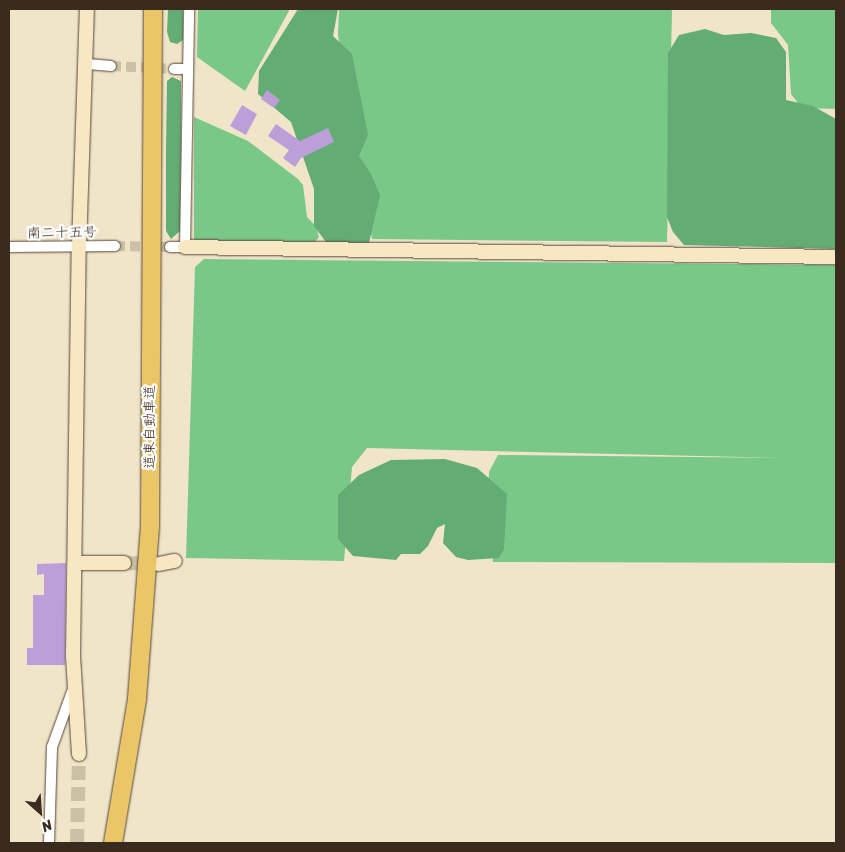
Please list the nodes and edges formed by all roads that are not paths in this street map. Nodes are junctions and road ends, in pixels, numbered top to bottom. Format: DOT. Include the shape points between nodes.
graph roads {
  1 [pos="87,9"];
  2 [pos="153,9"];
  3 [pos="189,9"];
  4 [pos="87,64"];
  5 [pos="112,66"];
  6 [pos="174,69"];
  7 [pos="188,69"];
  8 [pos="115,246"];
  9 [pos="9,247"];
  10 [pos="79,247"];
  11 [pos="170,247"];
  12 [pos="185,247"];
  13 [pos="836,257"];
  14 [pos="175,561"];
  15 [pos="75,562"];
  16 [pos="124,563"];
  17 [pos="159,564"];
  18 [pos="73,689"];
  19 [pos="79,754"];
  20 [pos="50,843"];
  21 [pos="113,843"];
  1 -- 4 [label="street"];
  2 -- 21 [label="highway, 道東自動車道" via="150,527 138,699"];
  3 -- 7 [label="street"];
  4 -- 5 [label="street"];
  4 -- 10 [label="street"];
  6 -- 7 [label="street"];
  7 -- 12 [label="street"];
  8 -- 10 [label="street, 南二十五号"];
  9 -- 10 [label="street, 南二十五号"];
  10 -- 15 [label="street"];
  11 -- 12 [label="street"];
  12 -- 13 [label="street"];
  14 -- 17 [label="street"];
  15 -- 16 [label="street"];
  15 -- 18 [label="street"];
  18 -- 19 [label="street"];
  18 -- 20 [label="street" via="52,747"];
}
